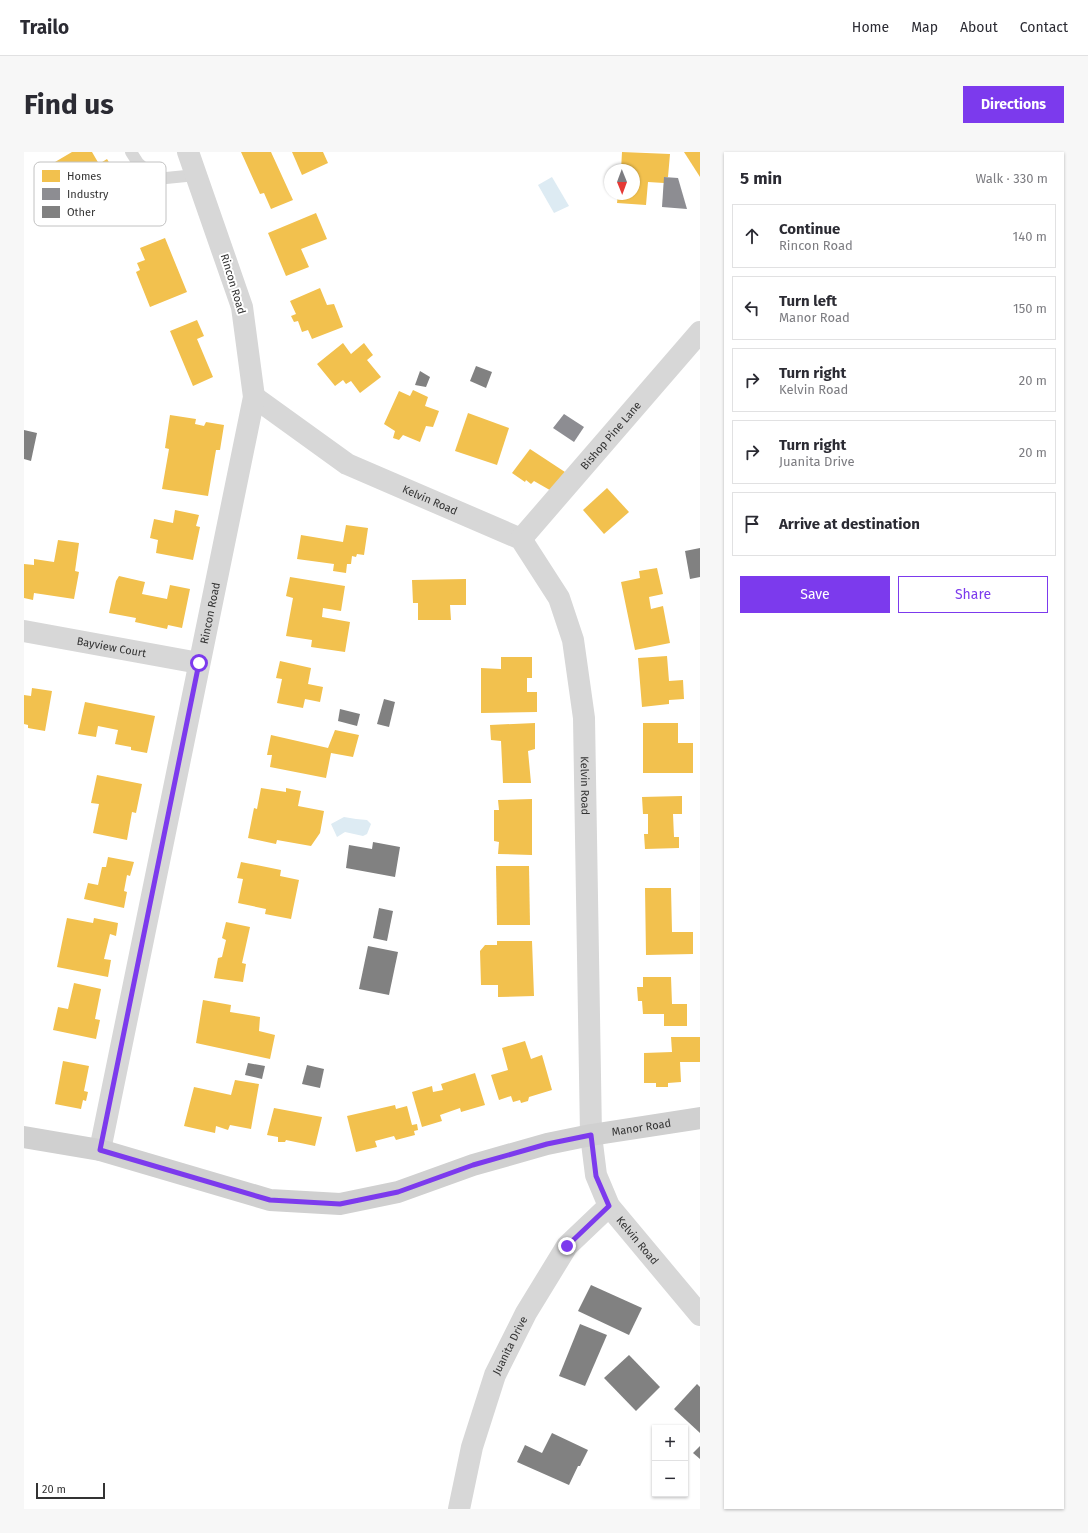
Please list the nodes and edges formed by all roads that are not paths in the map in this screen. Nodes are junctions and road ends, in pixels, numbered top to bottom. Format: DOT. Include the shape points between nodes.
graph roads {
  1 [pos="131,152"];
  2 [pos="188,152"];
  3 [pos="137,162"];
  4 [pos="196,175"];
  5 [pos="166,178"];
  6 [pos="700,332"];
  7 [pos="254,398"];
  8 [pos="521,539"];
  9 [pos="24,631"];
  10 [pos="199,663"];
  11 [pos="700,1118"];
  12 [pos="591,1135"];
  13 [pos="24,1137"];
  14 [pos="100,1150"];
  15 [pos="609,1206"];
  16 [pos="700,1315"];
  17 [pos="459,1509"];
  1 -- 3 [label="lane"];
  2 -- 4 [label="street, Rincon Road"];
  4 -- 5 [label="lane"];
  4 -- 7 [label="street, Rincon Road" via="242,307"];
  6 -- 8 [label="street, Bishop Pine Lane"];
  7 -- 8 [label="street, Kelvin Road" via="347,464"];
  7 -- 10 [label="street, Rincon Road"];
  8 -- 12 [label="street, Kelvin Road" via="559,598 573,640 584,718"];
  9 -- 10 [label="street, Bayview Court"];
  10 -- 14 [label="street, Rincon Road"];
  11 -- 12 [label="street, Manor Road"];
  12 -- 14 [label="street, Manor Road" via="547,1144 473,1165 398,1192 340,1204 270,1200"];
  12 -- 15 [label="street, Kelvin Road" via="596,1176"];
  13 -- 14 [label="street, Manor Road"];
  15 -- 16 [label="street, Kelvin Road"];
  15 -- 17 [label="street, Juanita Drive" via="567,1246 526,1313 495,1375 472,1447"];
}
